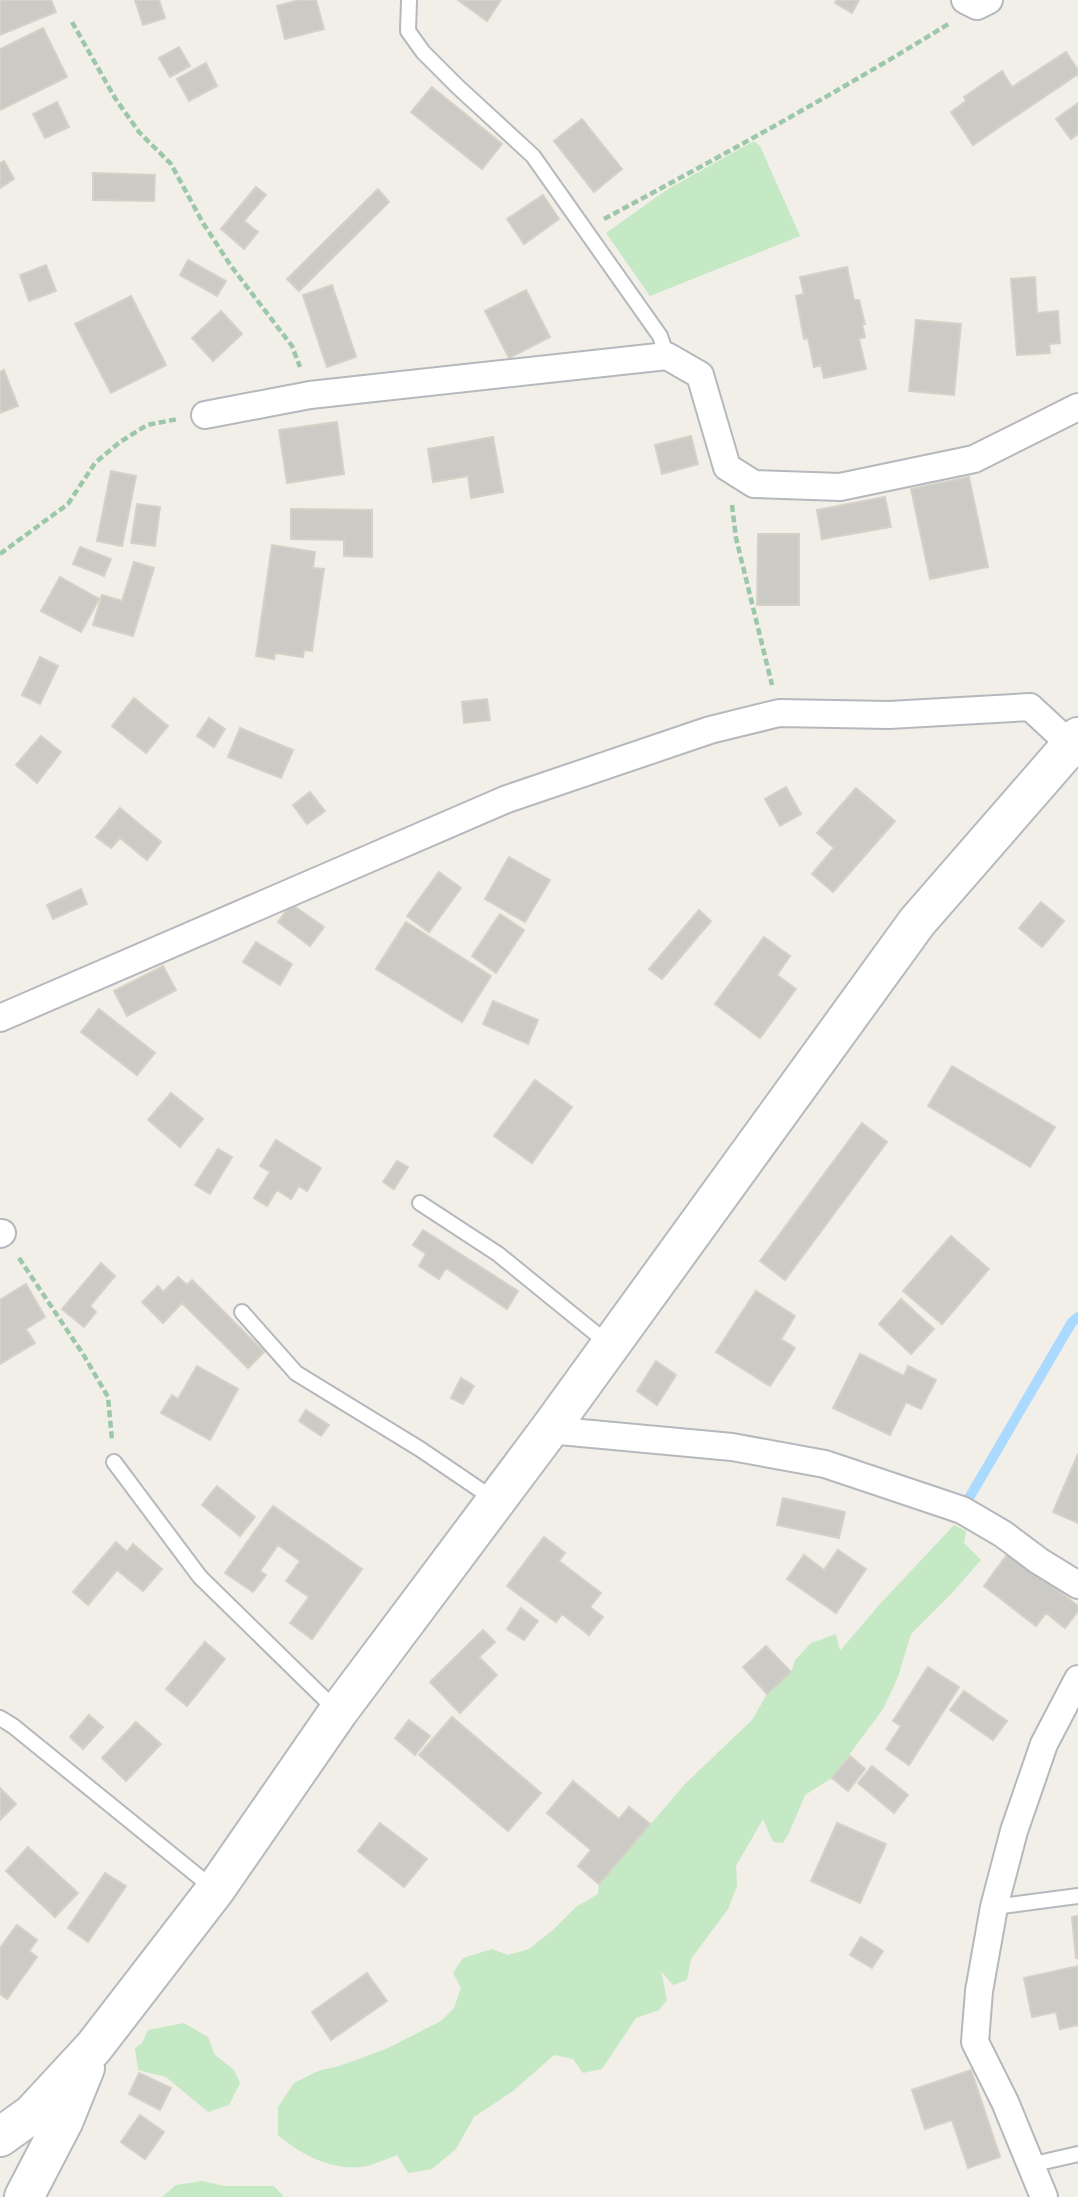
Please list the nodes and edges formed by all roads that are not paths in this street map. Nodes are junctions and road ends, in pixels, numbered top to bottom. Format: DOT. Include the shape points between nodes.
graph roads {
  1 [pos="409,0"];
  2 [pos="667,356"];
  3 [pos="1078,407"];
  4 [pos="205,415"];
  5 [pos="1074,741"];
  6 [pos="0,1018"];
  7 [pos="420,1203"];
  8 [pos="242,1312"];
  9 [pos="611,1345"];
  10 [pos="549,1430"];
  11 [pos="114,1462"];
  12 [pos="496,1500"];
  13 [pos="1078,1585"];
  14 [pos="1078,1679"];
  15 [pos="338,1712"];
  16 [pos="0,1718"];
  17 [pos="215,1890"];
  18 [pos="1078,1896"];
  19 [pos="994,1907"];
  20 [pos="94,2047"];
  21 [pos="0,2137"];
  22 [pos="1078,2154"];
  23 [pos="1030,2165"];
  24 [pos="24,2197"];
  25 [pos="1044,2197"];
  1 -- 2 [label="lane" via="408,31 415,41 533,156 660,336"];
  2 -- 3 [label="street" via="700,375 727,467 754,484 840,487 974,459"];
  2 -- 4 [label="street" via="310,394"];
  5 -- 6 [label="street" via="1030,707 889,715 779,713 710,730 507,799"];
  5 -- 9 [label="main road" via="917,922"];
  7 -- 9 [label="lane" via="498,1254"];
  8 -- 12 [label="lane" via="296,1373"];
  9 -- 10 [label="main road"];
  10 -- 12 [label="main road"];
  10 -- 13 [label="street" via="732,1447 824,1464 962,1510"];
  11 -- 15 [label="lane" via="200,1577"];
  12 -- 15 [label="main road"];
  14 -- 19 [label="street" via="1044,1744"];
  15 -- 17 [label="main road"];
  16 -- 17 [label="lane"];
  17 -- 20 [label="main road"];
  18 -- 19 [label="lane"];
  19 -- 23 [label="street" via="975,2042"];
  20 -- 21 [label="main road" via="32,2114"];
  20 -- 24 [label="main road" via="64,2120"];
  22 -- 23 [label="lane"];
  23 -- 25 [label="street"];
}
